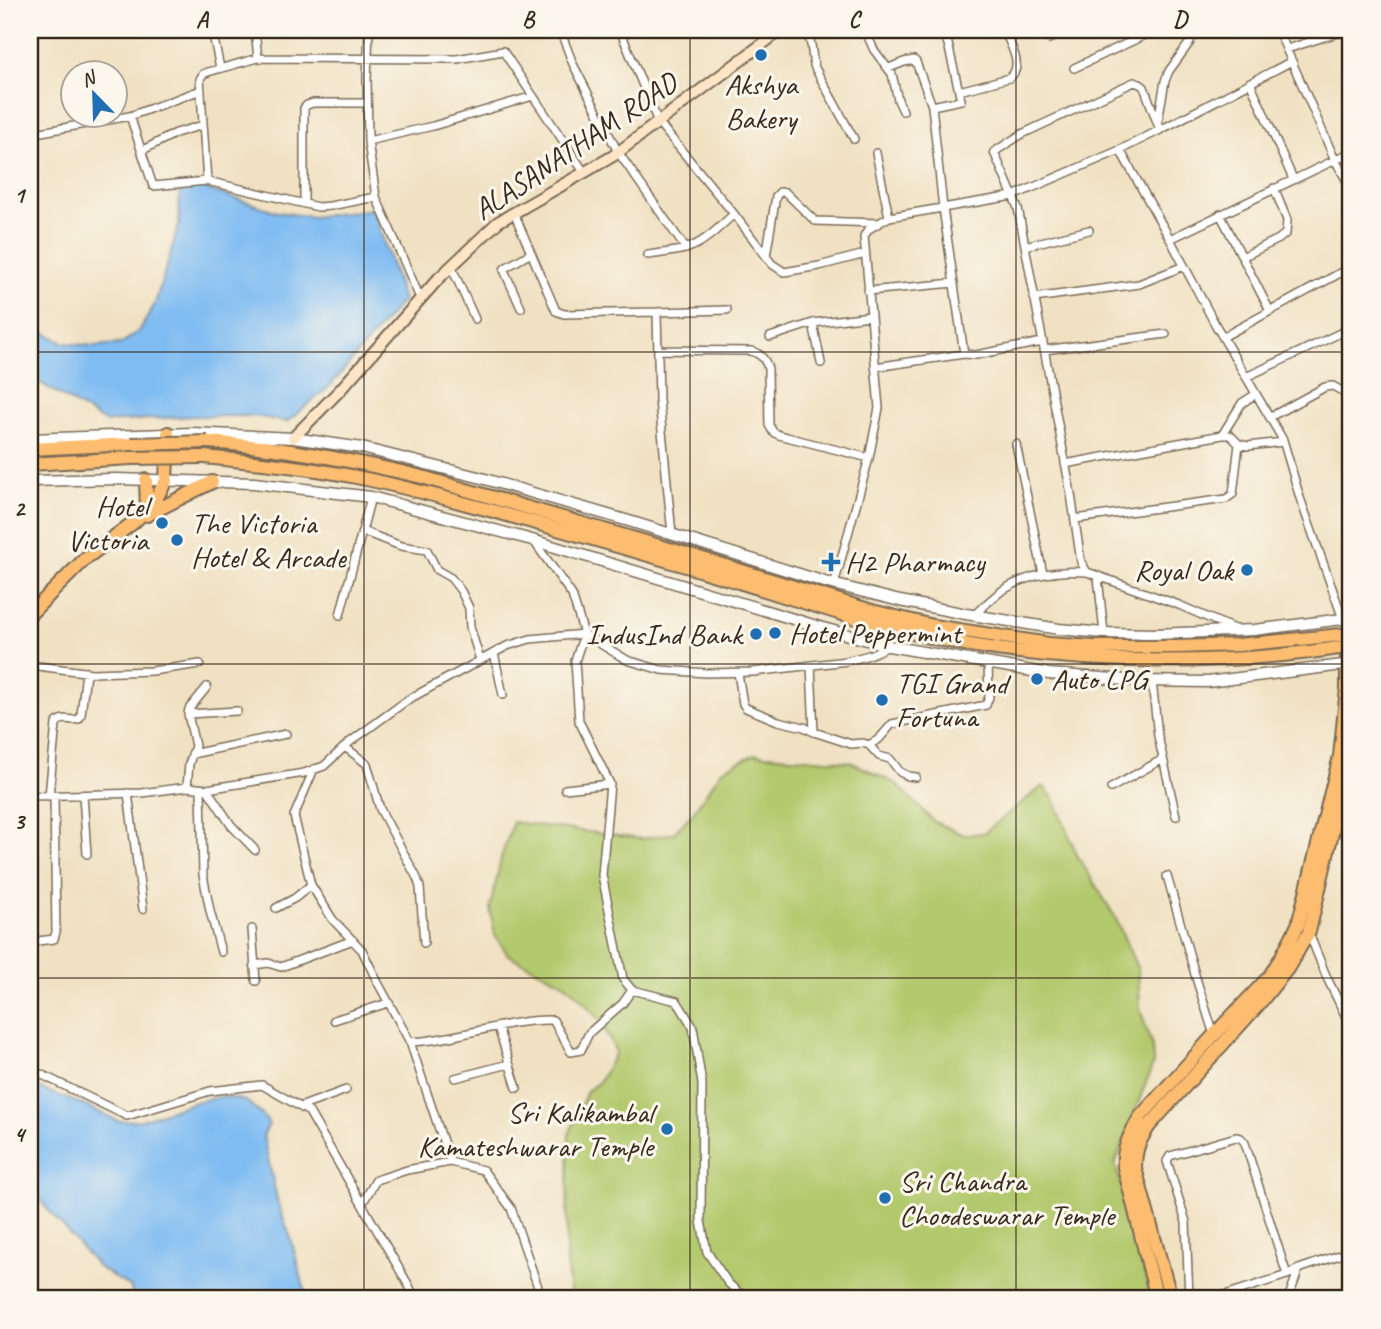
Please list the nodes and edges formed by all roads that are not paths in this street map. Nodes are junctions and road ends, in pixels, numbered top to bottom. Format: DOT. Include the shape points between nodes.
graph roads {
  1 [pos="212,30"];
  2 [pos="255,30"];
  3 [pos="369,30"];
  4 [pos="560,30"];
  5 [pos="620,30"];
  6 [pos="801,30"];
  7 [pos="865,30"];
  8 [pos="942,30"];
  9 [pos="1004,30"];
  10 [pos="1070,30"];
  11 [pos="1156,30"];
  12 [pos="1189,30"];
  13 [pos="1214,30"];
  14 [pos="1228,30"];
  15 [pos="1278,30"];
  16 [pos="1351,30"];
  17 [pos="774,32"];
  18 [pos="1049,39"];
  19 [pos="1287,49"];
  20 [pos="368,57"];
  21 [pos="258,58"];
  22 [pos="1292,61"];
  23 [pos="220,68"];
  24 [pos="889,68"];
  25 [pos="1074,68"];
  26 [pos="1250,82"];
  27 [pos="201,90"];
  28 [pos="959,91"];
  29 [pos="533,96"];
  30 [pos="367,103"];
  31 [pos="932,106"];
  32 [pos="903,111"];
  33 [pos="130,116"];
  34 [pos="658,122"];
  35 [pos="203,125"];
  36 [pos="1159,126"];
  37 [pos="60,129"];
  38 [pos="30,134"];
  39 [pos="854,139"];
  40 [pos="368,141"];
  41 [pos="1120,150"];
  42 [pos="141,151"];
  43 [pos="618,152"];
  44 [pos="1351,152"];
  45 [pos="876,153"];
  46 [pos="1335,160"];
  47 [pos="584,172"];
  48 [pos="1293,179"];
  49 [pos="207,181"];
  50 [pos="1274,188"];
  51 [pos="1351,188"];
  52 [pos="1013,196"];
  53 [pos="376,197"];
  54 [pos="304,204"];
  55 [pos="943,208"];
  56 [pos="514,213"];
  57 [pos="734,214"];
  58 [pos="1220,214"];
  59 [pos="889,217"];
  60 [pos="879,223"];
  61 [pos="1089,230"];
  62 [pos="1170,239"];
  63 [pos="1025,246"];
  64 [pos="686,249"];
  65 [pos="531,253"];
  66 [pos="864,254"];
  67 [pos="648,255"];
  68 [pos="766,256"];
  69 [pos="1242,257"];
  70 [pos="451,266"];
  71 [pos="1184,266"];
  72 [pos="1351,267"];
  73 [pos="954,284"];
  74 [pos="868,291"];
  75 [pos="420,298"];
  76 [pos="1034,298"];
  77 [pos="521,308"];
  78 [pos="727,310"];
  79 [pos="1270,311"];
  80 [pos="657,312"];
  81 [pos="870,316"];
  82 [pos="475,319"];
  83 [pos="813,323"];
  84 [pos="1351,328"];
  85 [pos="1166,334"];
  86 [pos="770,337"];
  87 [pos="1223,337"];
  88 [pos="1043,346"];
  89 [pos="658,350"];
  90 [pos="964,354"];
  91 [pos="821,363"];
  92 [pos="875,367"];
  93 [pos="1246,377"];
  94 [pos="1256,394"];
  95 [pos="1351,411"];
  96 [pos="1269,418"];
  97 [pos="169,433"];
  98 [pos="1222,435"];
  99 [pos="293,438"];
  100 [pos="30,439"];
  101 [pos="1283,442"];
  102 [pos="1016,444"];
  103 [pos="1239,444"];
  104 [pos="30,449"];
  105 [pos="869,458"];
  106 [pos="30,464"];
  107 [pos="1065,464"];
  108 [pos="146,480"];
  109 [pos="30,481"];
  110 [pos="166,481"];
  111 [pos="212,482"];
  112 [pos="371,497"];
  113 [pos="147,509"];
  114 [pos="1075,519"];
  115 [pos="134,522"];
  116 [pos="362,531"];
  117 [pos="672,534"];
  118 [pos="532,540"];
  119 [pos="1087,572"];
  120 [pos="1043,574"];
  121 [pos="1098,577"];
  122 [pos="834,585"];
  123 [pos="30,614"];
  124 [pos="340,615"];
  125 [pos="974,615"];
  126 [pos="1347,619"];
  127 [pos="1238,631"];
  128 [pos="1104,633"];
  129 [pos="584,634"];
  130 [pos="1350,642"];
  131 [pos="889,646"];
  132 [pos="494,653"];
  133 [pos="480,660"];
  134 [pos="988,663"];
  135 [pos="200,664"];
  136 [pos="30,665"];
  137 [pos="811,665"];
  138 [pos="1349,665"];
  139 [pos="86,672"];
  140 [pos="738,673"];
  141 [pos="1152,681"];
  142 [pos="207,687"];
  143 [pos="502,695"];
  144 [pos="237,711"];
  145 [pos="188,714"];
  146 [pos="814,732"];
  147 [pos="285,734"];
  148 [pos="869,744"];
  149 [pos="345,747"];
  150 [pos="1351,751"];
  151 [pos="192,754"];
  152 [pos="1163,759"];
  153 [pos="314,769"];
  154 [pos="916,778"];
  155 [pos="1348,782"];
  156 [pos="610,784"];
  157 [pos="187,787"];
  158 [pos="1111,788"];
  159 [pos="204,789"];
  160 [pos="565,789"];
  161 [pos="128,793"];
  162 [pos="83,795"];
  163 [pos="30,796"];
  164 [pos="51,796"];
  165 [pos="1176,816"];
  166 [pos="255,850"];
  167 [pos="87,853"];
  168 [pos="1167,876"];
  169 [pos="311,885"];
  170 [pos="276,908"];
  171 [pos="143,909"];
  172 [pos="252,929"];
  173 [pos="1304,929"];
  174 [pos="353,940"];
  175 [pos="30,943"];
  176 [pos="424,943"];
  177 [pos="221,952"];
  178 [pos="254,965"];
  179 [pos="256,981"];
  180 [pos="632,990"];
  181 [pos="388,1003"];
  182 [pos="334,1020"];
  183 [pos="498,1027"];
  184 [pos="1351,1027"];
  185 [pos="1213,1035"];
  186 [pos="410,1042"];
  187 [pos="509,1064"];
  188 [pos="30,1069"];
  189 [pos="455,1078"];
  190 [pos="517,1088"];
  191 [pos="346,1090"];
  192 [pos="300,1107"];
  193 [pos="450,1162"];
  194 [pos="362,1204"];
  195 [pos="1351,1251"];
  196 [pos="1298,1269"];
  197 [pos="1287,1275"];
  198 [pos="415,1299"];
  199 [pos="542,1299"];
  200 [pos="746,1299"];
  201 [pos="1157,1299"];
  202 [pos="1171,1299"];
  203 [pos="1189,1299"];
  204 [pos="1213,1299"];
  205 [pos="1288,1299"];
  1 -- 23 [label="street"];
  2 -- 21 [label="street"];
  3 -- 20 [label="street"];
  4 -- 43 [label="street"];
  5 -- 34 [label="street"];
  6 -- 39 [label="street" via="810,40 815,68"];
  7 -- 24 [label="street"];
  8 -- 28 [label="street"];
  9 -- 28 [label="street" via="1016,61 1013,75"];
  10 -- 18 [label="street"];
  11 -- 25 [label="street"];
  12 -- 36 [label="street" via="1190,42 1165,81"];
  13 -- 14 [label="street"];
  15 -- 19 [label="street"];
  16 -- 19 [label="street"];
  17 -- 34 [label="main road, ALASANATHAM ROAD"];
  19 -- 22 [label="street"];
  20 -- 21 [label="street"];
  20 -- 29 [label="street" via="457,59 502,51"];
  20 -- 30 [label="street"];
  21 -- 23 [label="street"];
  22 -- 26 [label="street"];
  22 -- 46 [label="street"];
  23 -- 27 [label="street" via="203,74"];
  24 -- 31 [label="street" via="914,60"];
  24 -- 32 [label="street"];
  26 -- 36 [label="street"];
  26 -- 48 [label="street"];
  27 -- 33 [label="street"];
  27 -- 35 [label="street"];
  28 -- 31 [label="street" via="961,100"];
  29 -- 40 [label="street"];
  29 -- 47 [label="street"];
  30 -- 40 [label="street"];
  30 -- 54 [label="street" via="313,103 304,108"];
  31 -- 55 [label="street"];
  33 -- 42 [label="street"];
  34 -- 43 [label="main road, ALASANATHAM ROAD"];
  34 -- 57 [label="street"];
  35 -- 42 [label="street"];
  35 -- 49 [label="street"];
  36 -- 41 [label="street"];
  36 -- 52 [label="street" via="1144,87 1134,82 1021,134 994,152"];
  37 -- 38 [label="street"];
  40 -- 53 [label="street"];
  41 -- 52 [label="street"];
  41 -- 62 [label="street"];
  42 -- 49 [label="street" via="153,186"];
  43 -- 47 [label="main road, ALASANATHAM ROAD"];
  43 -- 64 [label="street"];
  44 -- 46 [label="street"];
  45 -- 59 [label="street"];
  46 -- 48 [label="street"];
  46 -- 51 [label="street"];
  47 -- 56 [label="main road, ALASANATHAM ROAD"];
  48 -- 50 [label="street"];
  49 -- 54 [label="street"];
  50 -- 58 [label="street"];
  50 -- 69 [label="street" via="1288,229 1279,239"];
  52 -- 55 [label="street"];
  52 -- 63 [label="street"];
  53 -- 54 [label="street" via="330,206"];
  53 -- 75 [label="street"];
  55 -- 59 [label="street"];
  55 -- 73 [label="street"];
  56 -- 65 [label="street"];
  56 -- 70 [label="main road, ALASANATHAM ROAD"];
  57 -- 64 [label="street"];
  57 -- 68 [label="street"];
  58 -- 62 [label="street"];
  58 -- 69 [label="street"];
  59 -- 60 [label="street"];
  60 -- 66 [label="street" via="863,236"];
  60 -- 68 [label="street" via="819,222 780,192"];
  61 -- 63 [label="street"];
  62 -- 71 [label="street"];
  63 -- 76 [label="street"];
  64 -- 67 [label="street"];
  65 -- 77 [label="street" via="504,270"];
  65 -- 80 [label="street" via="559,313"];
  66 -- 68 [label="street" via="784,272"];
  66 -- 74 [label="street"];
  69 -- 79 [label="street"];
  70 -- 75 [label="main road, ALASANATHAM ROAD"];
  70 -- 82 [label="street"];
  71 -- 76 [label="street" via="1139,284"];
  71 -- 87 [label="street"];
  72 -- 79 [label="street"];
  73 -- 74 [label="street"];
  73 -- 90 [label="street"];
  74 -- 81 [label="street"];
  75 -- 99 [label="main road, ALASANATHAM ROAD"];
  76 -- 88 [label="street"];
  78 -- 80 [label="street"];
  79 -- 87 [label="street"];
  80 -- 89 [label="street"];
  81 -- 83 [label="street"];
  81 -- 92 [label="street"];
  83 -- 86 [label="street"];
  83 -- 91 [label="street"];
  84 -- 93 [label="street"];
  85 -- 88 [label="street"];
  87 -- 93 [label="street"];
  88 -- 90 [label="street"];
  88 -- 107 [label="street"];
  89 -- 105 [label="street" via="756,352 768,369 773,432"];
  89 -- 117 [label="street"];
  90 -- 92 [label="street"];
  92 -- 105 [label="street" via="879,408"];
  93 -- 94 [label="street"];
  94 -- 96 [label="street"];
  94 -- 98 [label="street" via="1242,403"];
  95 -- 96 [label="street" via="1345,393 1333,386"];
  96 -- 101 [label="street"];
  97 -- 99 [label="street"];
  97 -- 100 [label="street"];
  97 -- 110 [label="main road"];
  98 -- 103 [label="street" via="1230,435"];
  98 -- 107 [label="street"];
  99 -- 117 [label="street" via="362,448 478,477"];
  101 -- 103 [label="street"];
  101 -- 126 [label="street"];
  102 -- 120 [label="street"];
  103 -- 114 [label="street" via="1233,494 1226,499"];
  104 -- 130 [label="main road, bridge" via="208,442 380,467 873,611 933,626 1049,644 1177,647"];
  105 -- 122 [label="street"];
  106 -- 130 [label="main road, bridge" via="204,457 300,467 397,485 904,632 1029,654 1182,660 1272,656"];
  107 -- 114 [label="street"];
  108 -- 109 [label="street"];
  108 -- 110 [label="street"];
  108 -- 113 [label="main road"];
  110 -- 111 [label="street"];
  110 -- 113 [label="main road"];
  111 -- 112 [label="street"];
  111 -- 115 [label="main road"];
  112 -- 116 [label="street"];
  112 -- 118 [label="street"];
  113 -- 115 [label="main road"];
  114 -- 119 [label="street" via="1081,562"];
  115 -- 123 [label="main road" via="86,558"];
  116 -- 124 [label="street"];
  116 -- 133 [label="street" via="427,550 437,570 461,591"];
  117 -- 122 [label="street"];
  118 -- 129 [label="street" via="572,595"];
  118 -- 131 [label="street"];
  119 -- 120 [label="street"];
  119 -- 121 [label="street"];
  120 -- 125 [label="street" via="1002,591"];
  121 -- 127 [label="street"];
  121 -- 128 [label="street"];
  122 -- 125 [label="street"];
  125 -- 128 [label="street"];
  126 -- 127 [label="street"];
  127 -- 128 [label="street"];
  129 -- 132 [label="street" via="530,639"];
  129 -- 140 [label="street" via="626,660 661,670"];
  129 -- 156 [label="street" via="575,661 579,721"];
  130 -- 138 [label="main road"];
  131 -- 134 [label="street"];
  131 -- 137 [label="street" via="847,661"];
  132 -- 133 [label="street"];
  132 -- 143 [label="street"];
  133 -- 149 [label="street" via="410,699"];
  134 -- 141 [label="street" via="1049,674"];
  134 -- 148 [label="street" via="986,705 892,724"];
  135 -- 139 [label="street" via="152,671"];
  136 -- 139 [label="street"];
  137 -- 140 [label="street"];
  137 -- 146 [label="street"];
  138 -- 141 [label="street" via="1207,682"];
  138 -- 173 [label="main road" via="1340,756"];
  139 -- 164 [label="street" via="79,719 62,719 56,724"];
  140 -- 146 [label="street" via="746,708"];
  141 -- 152 [label="street"];
  142 -- 145 [label="street"];
  144 -- 145 [label="street"];
  145 -- 151 [label="street" via="195,746"];
  146 -- 148 [label="street" via="851,744"];
  147 -- 151 [label="street"];
  148 -- 154 [label="street" via="900,772"];
  149 -- 153 [label="street"];
  149 -- 176 [label="street" via="367,764 380,809 417,878"];
  150 -- 155 [label="main road"];
  151 -- 157 [label="street"];
  152 -- 158 [label="street"];
  152 -- 165 [label="street"];
  153 -- 159 [label="street"];
  153 -- 169 [label="street" via="295,816"];
  155 -- 173 [label="main road"];
  156 -- 160 [label="street"];
  156 -- 180 [label="street" via="602,875 623,979"];
  157 -- 159 [label="street"];
  157 -- 161 [label="street"];
  159 -- 166 [label="street"];
  159 -- 177 [label="street" via="203,874"];
  161 -- 162 [label="street"];
  161 -- 171 [label="street"];
  162 -- 164 [label="street"];
  162 -- 167 [label="street"];
  163 -- 164 [label="street"];
  164 -- 175 [label="street" via="56,932 50,941"];
  168 -- 185 [label="street"];
  169 -- 170 [label="street"];
  169 -- 174 [label="street" via="333,920"];
  172 -- 178 [label="street"];
  173 -- 184 [label="street"];
  173 -- 185 [label="main road" via="1269,976"];
  173 -- 202 [label="main road" via="1287,969 1139,1142 1135,1168"];
  174 -- 178 [label="street" via="281,967 268,962"];
  174 -- 181 [label="street"];
  178 -- 179 [label="street"];
  180 -- 183 [label="street" via="589,1033 581,1050 571,1052 553,1020"];
  180 -- 200 [label="street" via="677,1001 693,1027 702,1084 701,1221 707,1252 728,1283"];
  181 -- 182 [label="street"];
  181 -- 186 [label="street"];
  183 -- 186 [label="street"];
  183 -- 187 [label="street"];
  185 -- 201 [label="main road" via="1141,1116 1124,1151"];
  186 -- 193 [label="street"];
  187 -- 189 [label="street"];
  187 -- 190 [label="street"];
  188 -- 192 [label="street" via="127,1116 210,1091 262,1085"];
  191 -- 192 [label="street"];
  192 -- 194 [label="street" via="309,1112"];
  193 -- 194 [label="street" via="376,1180"];
  193 -- 199 [label="street" via="483,1170 511,1208"];
  194 -- 198 [label="street"];
  195 -- 196 [label="street"];
  196 -- 197 [label="street"];
  196 -- 205 [label="street"];
  197 -- 203 [label="street" via="1245,1143 1236,1137 1170,1156 1167,1161 1186,1222"];
  197 -- 204 [label="street"];
}
